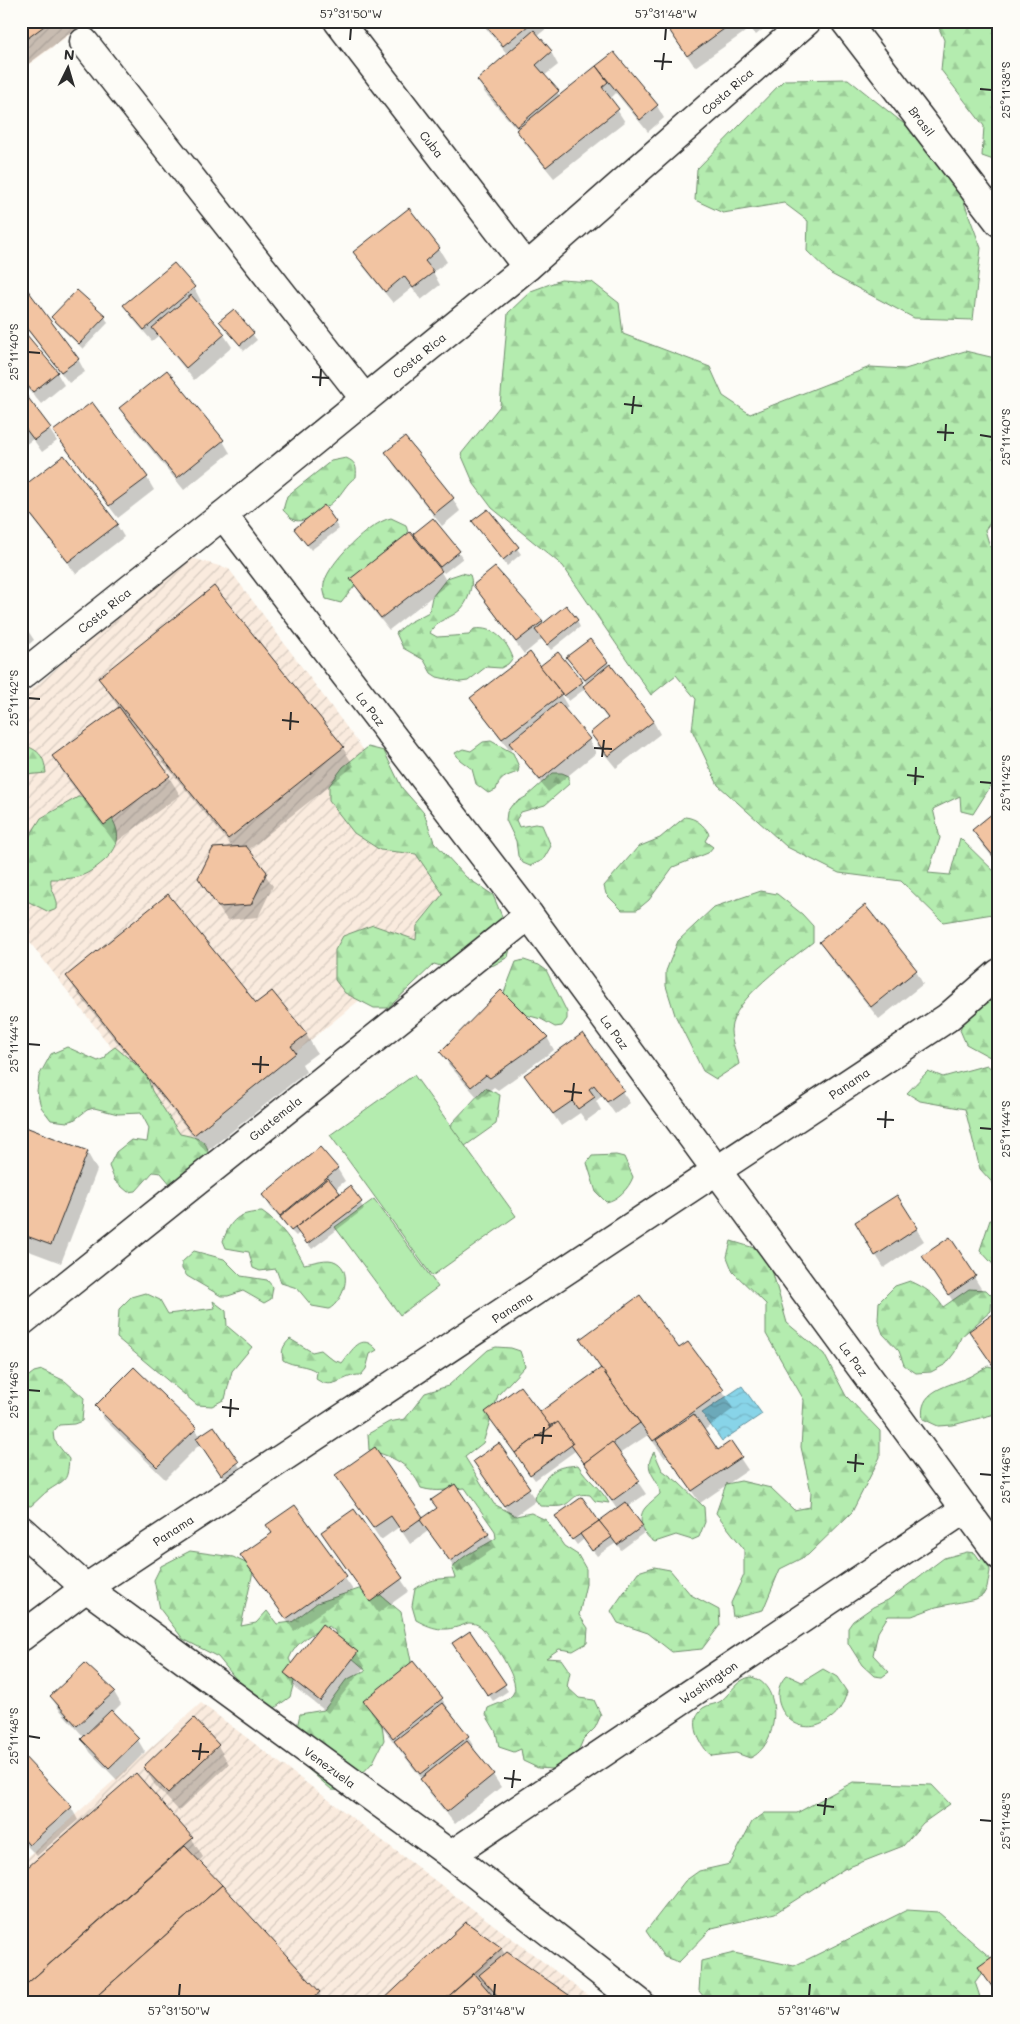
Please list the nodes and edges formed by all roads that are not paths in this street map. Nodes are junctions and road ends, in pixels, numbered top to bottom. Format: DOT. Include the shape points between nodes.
graph roads {
  1 [pos="338,21"];
  2 [pos="807,21"];
  3 [pos="845,21"];
  4 [pos="84,42"];
  5 [pos="999,222"];
  6 [pos="526,267"];
  7 [pos="365,399"];
  8 [pos="223,515"];
  9 [pos="21,676"];
  10 [pos="529,915"];
  11 [pos="999,973"];
  12 [pos="717,1172"];
  13 [pos="21,1322"];
  14 [pos="965,1509"];
  15 [pos="21,1530"];
  16 [pos="999,1555"];
  17 [pos="86,1588"];
  18 [pos="21,1637"];
  19 [pos="451,1855"];
  20 [pos="640,2003"];
  1 -- 6 [label="street, Cuba"];
  2 -- 6 [label="street, Costa Rica"];
  3 -- 5 [label="street, Brasil"];
  4 -- 7 [label="street"];
  6 -- 7 [label="street, Costa Rica"];
  7 -- 8 [label="street, Costa Rica"];
  8 -- 9 [label="street, Costa Rica"];
  8 -- 10 [label="street, La Paz"];
  10 -- 12 [label="street, La Paz"];
  10 -- 13 [label="street, Guatemala"];
  11 -- 12 [label="street, Panama" via="947,1018"];
  12 -- 14 [label="street, La Paz"];
  12 -- 17 [label="street, Panama"];
  14 -- 16 [label="street, La Paz"];
  14 -- 19 [label="street, Washington"];
  15 -- 17 [label="street, Venezuela"];
  17 -- 18 [label="street, Panama"];
  17 -- 19 [label="street, Venezuela"];
  19 -- 20 [label="street, Venezuela"];
}
